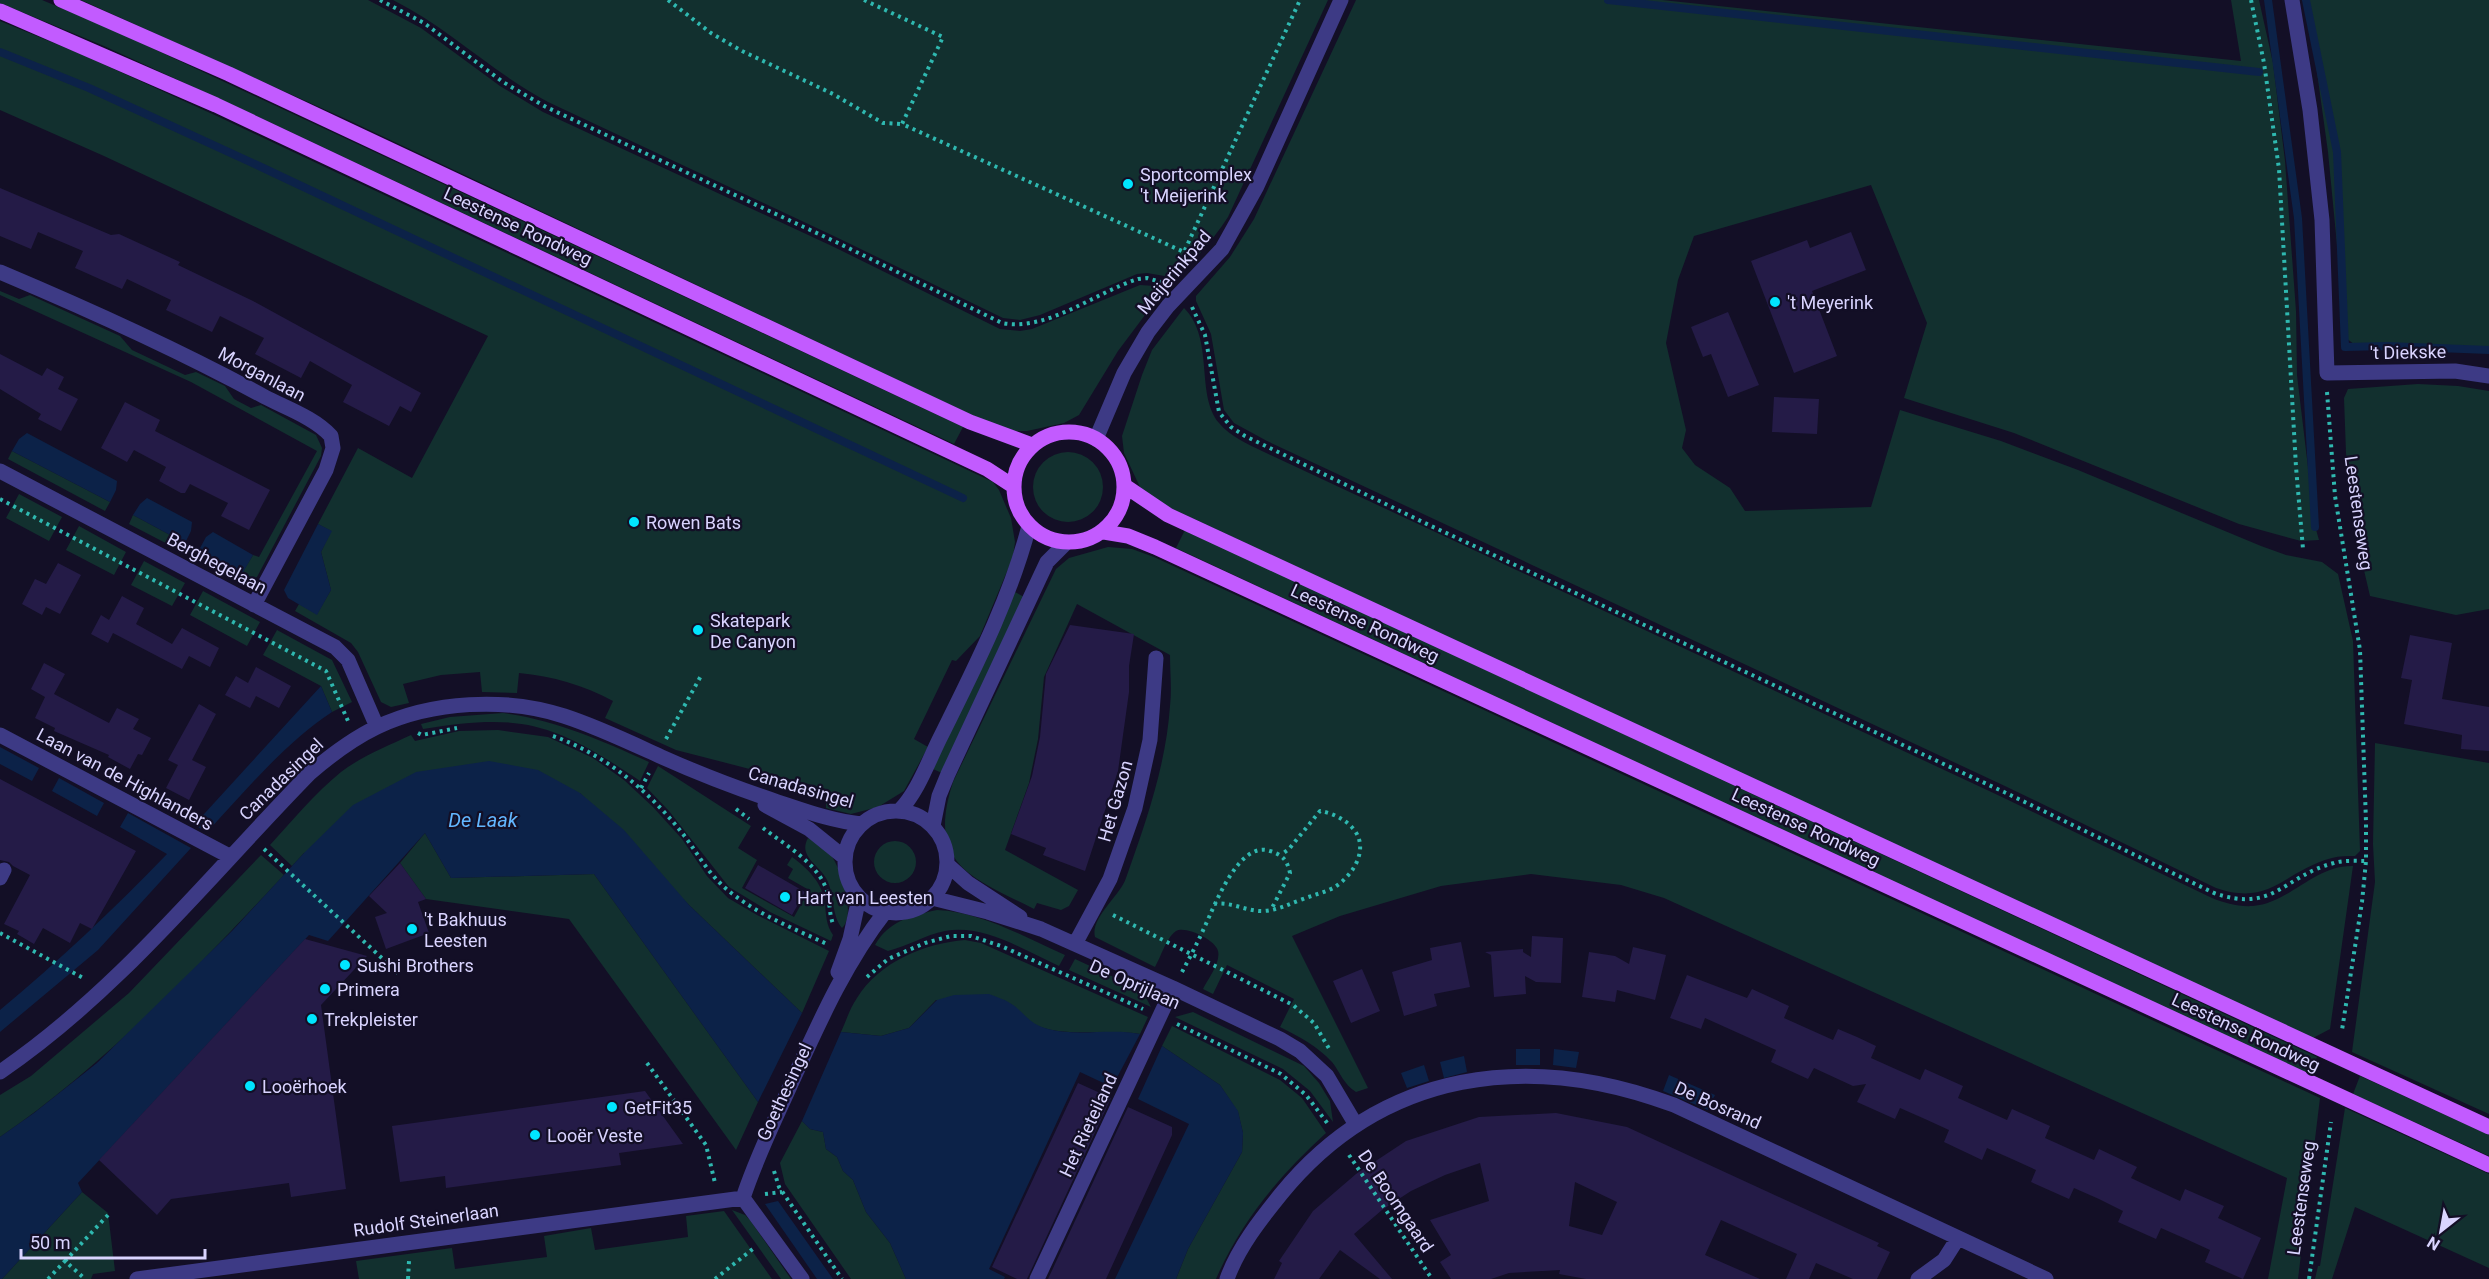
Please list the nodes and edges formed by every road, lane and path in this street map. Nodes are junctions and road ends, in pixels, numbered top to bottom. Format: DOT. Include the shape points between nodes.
graph roads {
  1 [pos="61,0"];
  2 [pos="380,0"];
  3 [pos="668,0"];
  4 [pos="864,0"];
  5 [pos="1300,0"];
  6 [pos="1341,0"];
  7 [pos="2251,0"];
  8 [pos="2292,0"];
  9 [pos="0,11"];
  10 [pos="902,124"];
  11 [pos="0,272"];
  12 [pos="1179,293"];
  13 [pos="2327,373"];
  14 [pos="2489,376"];
  15 [pos="1096,439"];
  16 [pos="1032,445"];
  17 [pos="0,471"];
  18 [pos="1013,486"];
  19 [pos="1125,486"];
  20 [pos="0,499"];
  21 [pos="1029,526"];
  22 [pos="1104,531"];
  23 [pos="1066,543"];
  24 [pos="2303,549"];
  25 [pos="254,605"];
  26 [pos="1156,658"];
  27 [pos="702,674"];
  28 [pos="411,716"];
  29 [pos="377,727"];
  30 [pos="458,728"];
  31 [pos="546,734"];
  32 [pos="0,735"];
  33 [pos="356,738"];
  34 [pos="657,755"];
  35 [pos="731,787"];
  36 [pos="642,788"];
  37 [pos="900,810"];
  38 [pos="861,824"];
  39 [pos="933,826"];
  40 [pos="1281,855"];
  41 [pos="231,857"];
  42 [pos="273,857"];
  43 [pos="845,858"];
  44 [pos="2366,861"];
  45 [pos="948,866"];
  46 [pos="859,898"];
  47 [pos="932,898"];
  48 [pos="1214,904"];
  49 [pos="1094,906"];
  50 [pos="1271,910"];
  51 [pos="885,912"];
  52 [pos="1041,929"];
  53 [pos="0,933"];
  54 [pos="1074,944"];
  55 [pos="1191,955"];
  56 [pos="850,956"];
  57 [pos="874,971"];
  58 [pos="72,972"];
  59 [pos="398,973"];
  60 [pos="863,981"];
  61 [pos="1173,988"];
  62 [pos="1160,1016"];
  63 [pos="2342,1030"];
  64 [pos="1337,1061"];
  65 [pos="647,1063"];
  66 [pos="3,1066"];
  67 [pos="2331,1122"];
  68 [pos="1356,1125"];
  69 [pos="2489,1127"];
  70 [pos="1338,1138"];
  71 [pos="775,1164"];
  72 [pos="2489,1165"];
  73 [pos="743,1198"];
  74 [pos="721,1201"];
  75 [pos="108,1215"];
  76 [pos="1958,1238"];
  77 [pos="750,1242"];
  78 [pos="754,1248"];
  79 [pos="758,1254"];
  80 [pos="410,1255"];
  81 [pos="65,1261"];
  82 [pos="48,1279"];
  83 [pos="85,1279"];
  84 [pos="137,1279"];
  85 [pos="408,1279"];
  86 [pos="715,1279"];
  87 [pos="802,1279"];
  88 [pos="842,1279"];
  89 [pos="1037,1279"];
  90 [pos="1227,1279"];
  91 [pos="1432,1279"];
  92 [pos="1918,1279"];
  93 [pos="2046,1279"];
  94 [pos="2309,1279"];
  1 -- 16 [label="main road, Leestense Rondweg" via="240,79 970,422"];
  2 -- 12 [label="path" via="424,23 503,82 546,107 1002,323 1020,326 1042,320 1138,279 1166,283"];
  3 -- 10 [label="path" via="742,51 833,94 883,123"];
  4 -- 10 [label="path" via="943,38"];
  5 -- 10 [label="path" via="1184,252"];
  6 -- 12 [label="street, Meijerinkpad" via="1247,204 1222,249"];
  7 -- 24 [label="path" via="2279,169"];
  8 -- 13 [label="street" via="2322,220"];
  9 -- 18 [label="main road, Leestense Rondweg" via="216,105 976,464"];
  11 -- 25 [label="street, Morganlaan" via="201,364 331,436 333,448 326,470"];
  12 -- 15 [label="street, Meijerinkpad" via="1136,351"];
  12 -- 44 [label="path" via="1190,303 1206,335 1216,406 1223,419 1275,451 2214,893 2241,900 2263,898 2335,863"];
  13 -- 14 [label="street, 't Diekske" via="2455,371"];
  13 -- 44 [label="path, Leestenseweg" via="2335,496 2360,650"];
  15 -- 16 [label="main road" via="1063,432"];
  15 -- 19 [label="main road" via="1111,451 1121,467"];
  16 -- 18 [label="main road" via="1018,463"];
  17 -- 25 [label="street, Berghegelaan"];
  18 -- 21 [label="main road" via="1017,508"];
  19 -- 22 [label="main road" via="1123,502"];
  19 -- 69 [label="main road, Leestense Rondweg" via="1179,520"];
  20 -- 33 [label="path" via="326,671"];
  21 -- 23 [label="main road" via="1052,540"];
  21 -- 37 [label="street" via="1012,583 930,759"];
  22 -- 23 [label="main road" via="1080,542"];
  22 -- 72 [label="main road, Leestense Rondweg" via="1155,547"];
  23 -- 39 [label="street" via="1047,562 1039,579 948,774"];
  25 -- 29 [label="street, Berghegelaan" via="342,652"];
  26 -- 49 [label="street, Het Gazon" via="1155,702 1143,776 1124,845"];
  27 -- 34 [label="path"];
  28 -- 29 [label="street, Canadasingel"];
  28 -- 30 [label="path" via="415,729 422,735"];
  28 -- 34 [label="street, Canadasingel" via="454,707 523,706 561,715"];
  29 -- 33 [label="street, Canadasingel"];
  31 -- 36 [label="path" via="585,750"];
  32 -- 41 [label="street, Laan van de Highlanders"];
  33 -- 41 [label="street, Canadasingel" via="310,773"];
  34 -- 35 [label="street, Canadasingel"];
  34 -- 36 [label="path"];
  35 -- 38 [label="street, Canadasingel" via="817,815"];
  35 -- 43 [label="street, Canadasingel" via="809,829"];
  36 -- 56 [label="path" via="731,893"];
  37 -- 38 [label="street" via="876,814"];
  37 -- 39 [label="street" via="920,816"];
  38 -- 43 [label="street" via="850,839"];
  39 -- 45 [label="street" via="942,838"];
  40 -- 48 [label="path" via="1265,849 1253,852 1236,867"];
  40 -- 50 [label="path" via="1288,862 1290,873"];
  40 -- 50 [label="path" via="1320,811 1343,820 1355,831 1361,848 1344,880 1321,893"];
  41 -- 66 [label="street, Canadasingel" via="104,990 58,1030"];
  42 -- 59 [label="path"];
  43 -- 46 [label="street" via="846,874"];
  44 -- 63 [label="path, Leestenseweg"];
  45 -- 47 [label="street" via="942,885"];
  45 -- 52 [label="street, De Oprijlaan"];
  46 -- 51 [label="street"];
  46 -- 56 [label="street, Goethesingel"];
  47 -- 51 [label="street" via="904,913"];
  47 -- 52 [label="street, De Oprijlaan"];
  48 -- 50 [label="path"];
  48 -- 55 [label="path"];
  49 -- 54 [label="street, Het Gazon"];
  49 -- 55 [label="path"];
  51 -- 56 [label="street, Goethesingel"];
  52 -- 54 [label="street, De Oprijlaan"];
  53 -- 58 [label="path"];
  54 -- 61 [label="street, De Oprijlaan"];
  55 -- 61 [label="path"];
  55 -- 64 [label="path" via="1300,1010 1314,1023"];
  56 -- 57 [label="path"];
  56 -- 73 [label="street, Goethesingel"];
  57 -- 60 [label="path"];
  57 -- 62 [label="path, De Oprijlaan" via="888,959 925,943 951,936 982,938"];
  61 -- 62 [label="street, Het Rieteiland"];
  61 -- 68 [label="street, De Oprijlaan" via="1300,1052 1327,1076"];
  62 -- 70 [label="path, De Oprijlaan" via="1281,1074 1306,1095"];
  62 -- 89 [label="street, Het Rieteiland"];
  65 -- 74 [label="path" via="706,1145"];
  67 -- 94 [label="path, Leestenseweg"];
  68 -- 70 [label="street, De Bosrand"];
  68 -- 76 [label="street, De Bosrand" via="1418,1095 1489,1077 1529,1075 1591,1082 1674,1106"];
  70 -- 90 [label="street, De Bosrand" via="1290,1182 1270,1207"];
  70 -- 91 [label="path, De Boomgaard"];
  71 -- 88 [label="path, Goethesingel" via="779,1187"];
  73 -- 74 [label="street, Rudolf Steinerlaan"];
  73 -- 87 [label="street"];
  74 -- 84 [label="street, Rudolf Steinerlaan"];
  75 -- 81 [label="path"];
  76 -- 92 [label="street" via="1944,1260"];
  76 -- 93 [label="street, De Bosrand"];
  77 -- 78 [label="path"];
  78 -- 79 [label="path"];
  78 -- 86 [label="path"];
  80 -- 85 [label="path"];
  81 -- 82 [label="path"];
  81 -- 83 [label="path"];
}
